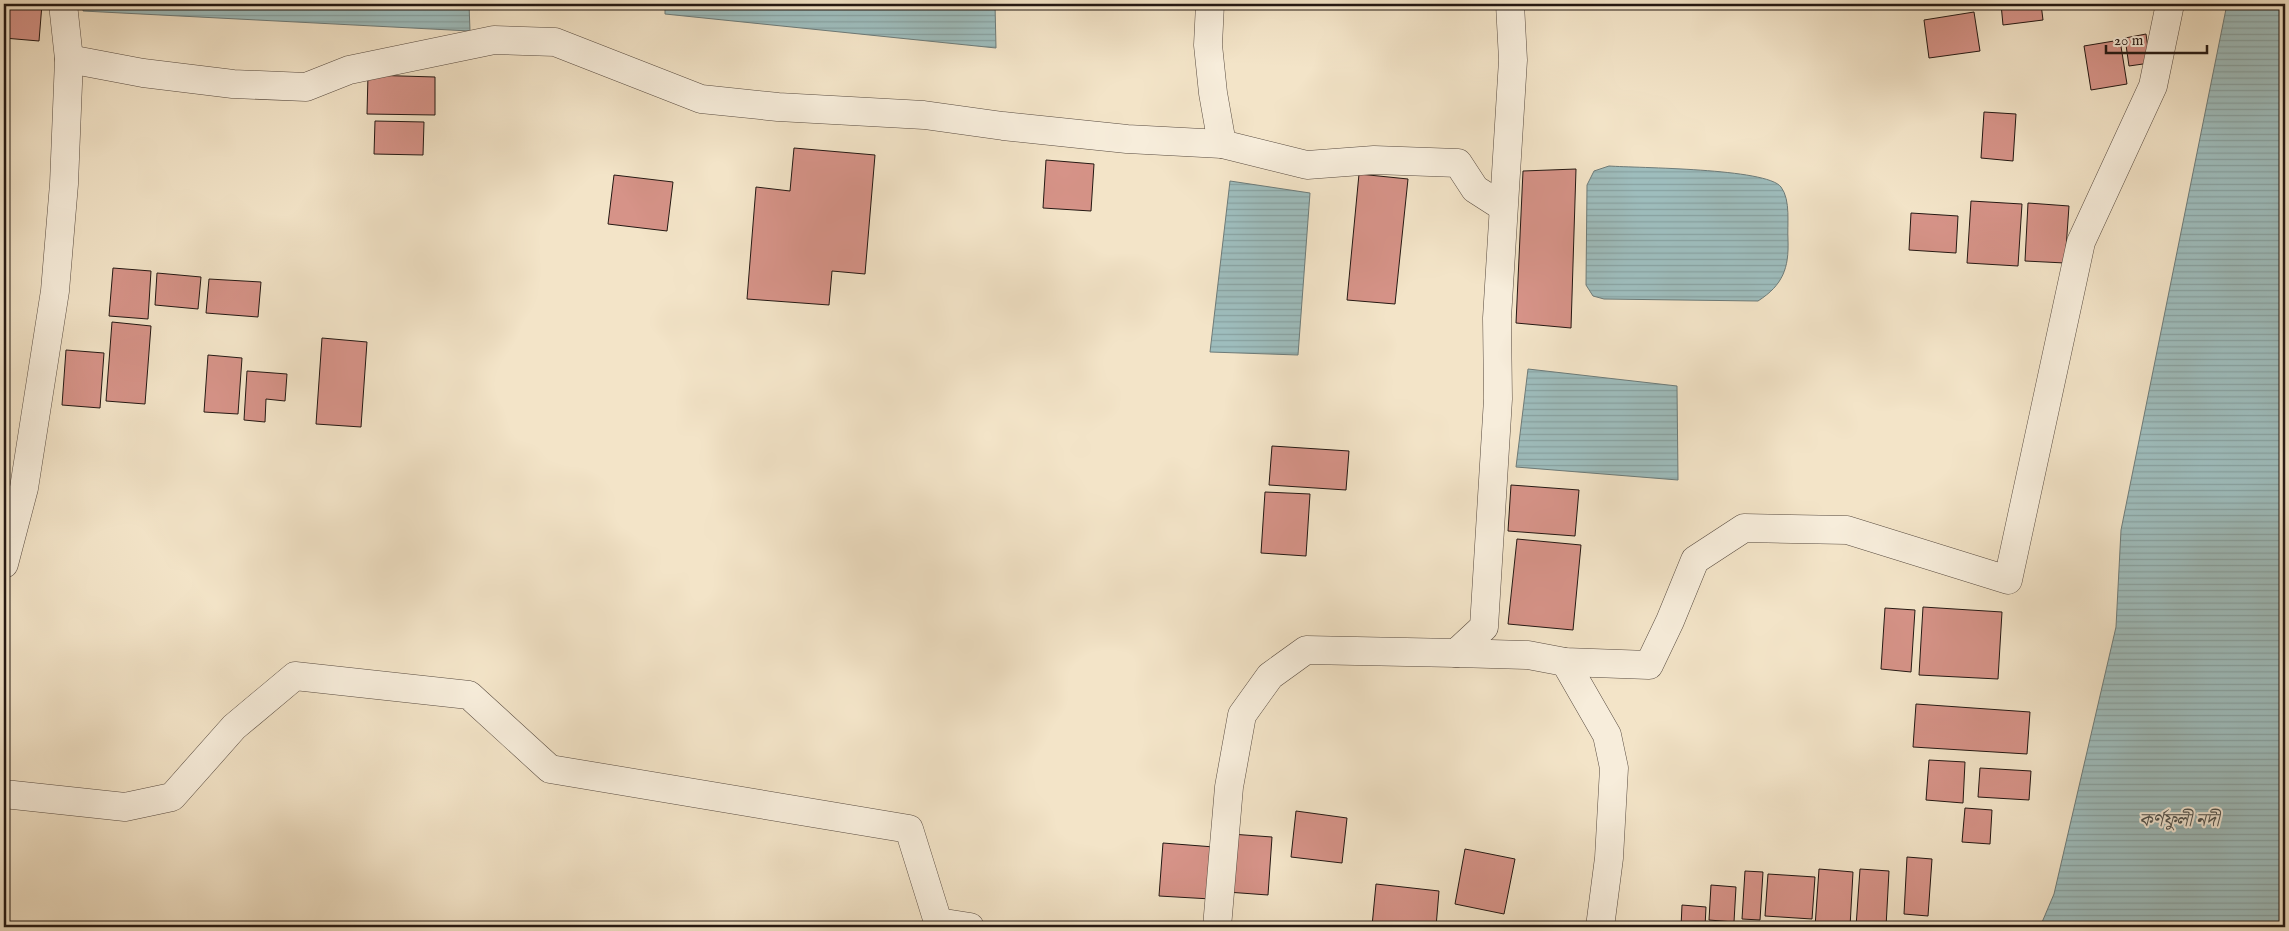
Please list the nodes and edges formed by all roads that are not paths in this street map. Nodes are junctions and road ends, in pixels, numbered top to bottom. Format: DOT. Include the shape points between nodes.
graph roads {
  1 [pos="63,4"];
  2 [pos="1210,4"];
  3 [pos="1510,4"];
  4 [pos="2170,4"];
  5 [pos="69,59"];
  6 [pos="1222,144"];
  7 [pos="1503,207"];
  8 [pos="4,564"];
  9 [pos="1456,653"];
  10 [pos="1565,662"];
  11 [pos="4,794"];
  12 [pos="936,925"];
  13 [pos="970,927"];
  14 [pos="1216,927"];
  15 [pos="1600,927"];
  1 -- 5 [label="street"];
  2 -- 6 [label="street" via="1208,45 1212,93"];
  3 -- 7 [label="street" via="1514,60"];
  4 -- 10 [label="street" via="2153,86 2081,242 2008,580 1847,530 1744,528 1695,560 1650,665"];
  5 -- 6 [label="street" via="143,73 233,84 306,87 349,70 494,40 555,42 700,99 924,115 1127,139"];
  5 -- 8 [label="street" via="64,184 55,292 24,488"];
  6 -- 7 [label="street" via="1307,165 1374,160 1458,163 1475,188"];
  7 -- 9 [label="street" via="1497,318 1498,399 1484,627"];
  9 -- 10 [label="street" via="1528,655"];
  9 -- 14 [label="street" via="1306,650 1270,676 1242,715 1229,786"];
  10 -- 15 [label="street" via="1607,735 1614,768 1609,858"];
  11 -- 12 [label="street" via="126,807 172,797 234,727 295,676 468,695 550,769 909,829"];
  12 -- 13 [label="street"];
}
